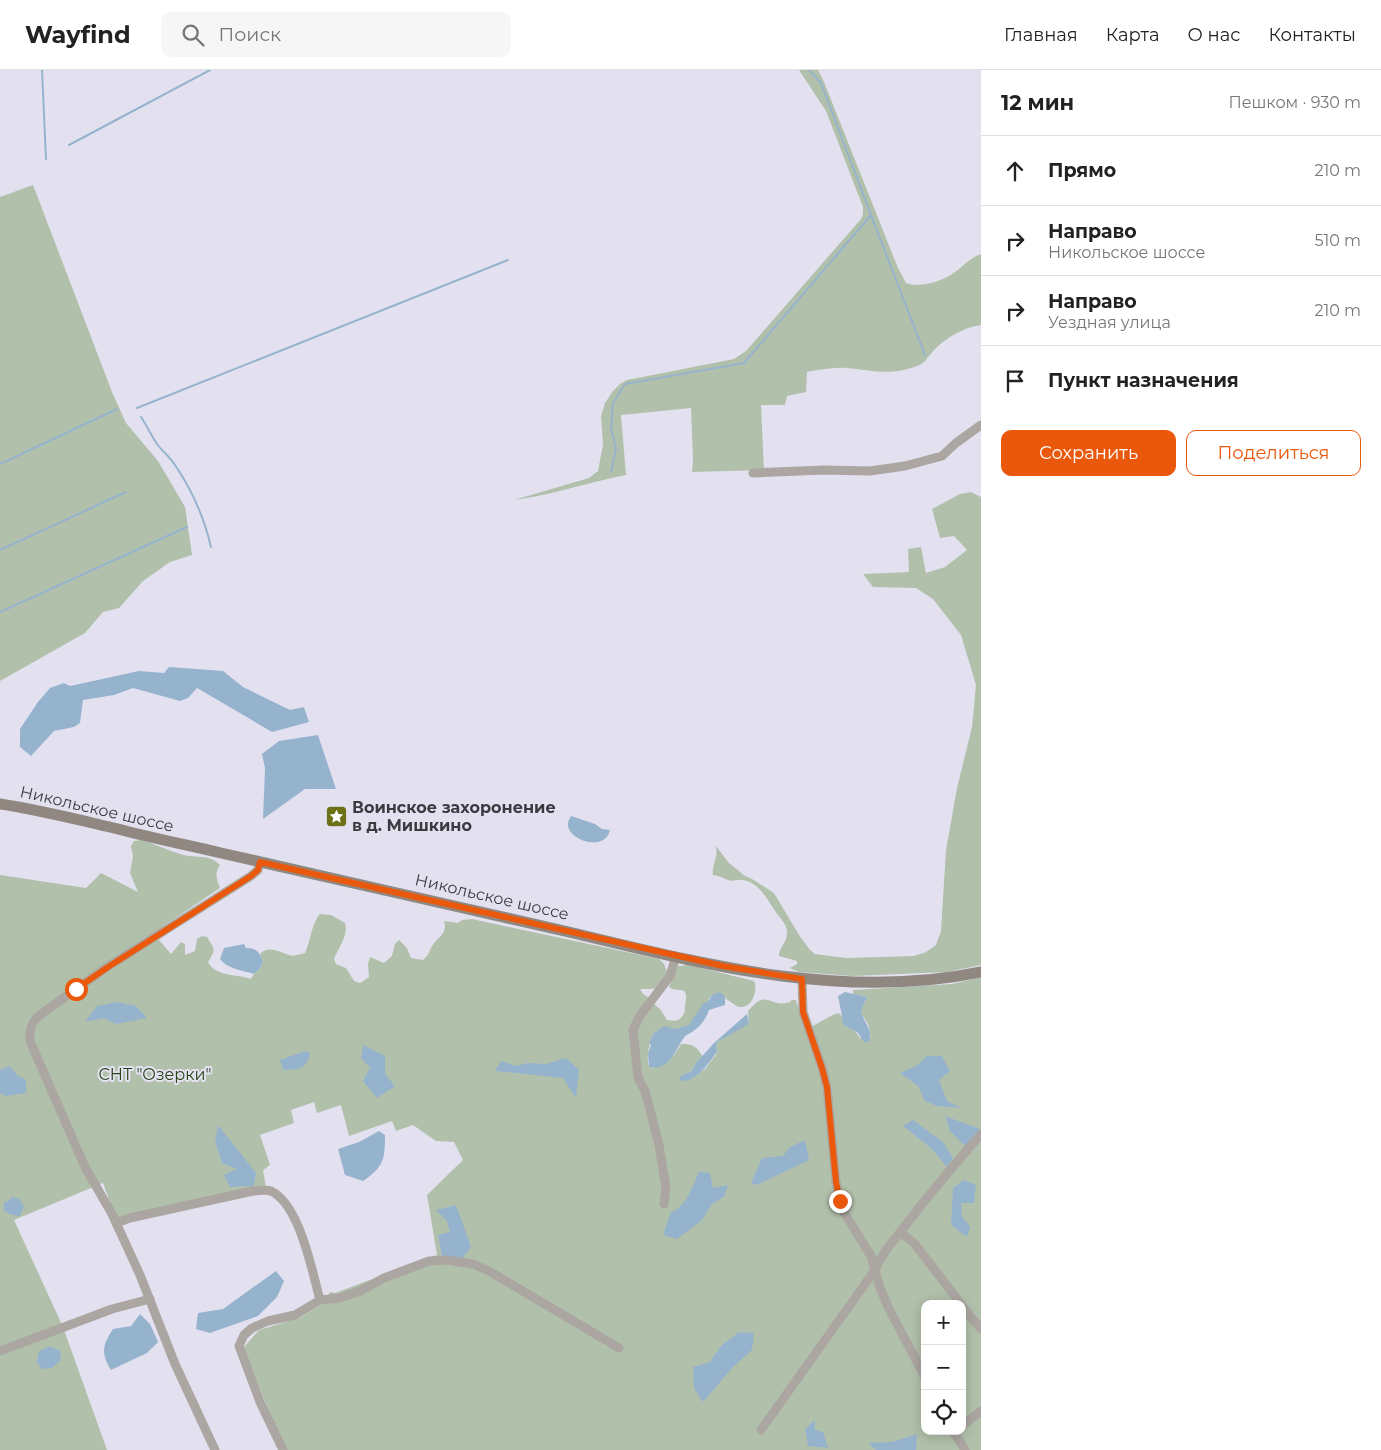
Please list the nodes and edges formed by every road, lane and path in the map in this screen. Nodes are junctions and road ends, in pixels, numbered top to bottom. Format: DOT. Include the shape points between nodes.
graph roads {
  1 [pos="981,425"];
  2 [pos="753,473"];
  3 [pos="0,804"];
  4 [pos="260,862"];
  5 [pos="676,956"];
  6 [pos="981,972"];
  7 [pos="802,979"];
  8 [pos="981,1134"];
  9 [pos="664,1204"];
  10 [pos="116,1223"];
  11 [pos="900,1232"];
  12 [pos="875,1270"];
  13 [pos="150,1299"];
  14 [pos="320,1300"];
  15 [pos="957,1300"];
  16 [pos="966,1311"];
  17 [pos="981,1329"];
  18 [pos="619,1348"];
  19 [pos="0,1351"];
  20 [pos="921,1369"];
  21 [pos="981,1411"];
  22 [pos="966,1423"];
  23 [pos="760,1430"];
  24 [pos="956,1435"];
  25 [pos="215,1450"];
  26 [pos="283,1450"];
  27 [pos="965,1450"];
  1 -- 2 [label="street" via="942,456 904,466 870,471"];
  3 -- 4 [label="main road, Никольское шоссе" via="59,814"];
  4 -- 5 [label="main road, Никольское шоссе"];
  4 -- 10 [label="street" via="258,870 251,876 108,967 40,1015 30,1029 30,1040 85,1167"];
  5 -- 7 [label="main road, Никольское шоссе"];
  5 -- 9 [label="street" via="670,976 633,1030 638,1077 646,1094 659,1145 666,1188"];
  6 -- 7 [label="main road, Никольское шоссе" via="896,982"];
  7 -- 12 [label="street" via="803,1012 827,1087 840,1201 871,1256"];
  8 -- 11 [label="street"];
  10 -- 13 [label="street"];
  10 -- 14 [label="street" via="252,1191 270,1190 292,1213"];
  11 -- 12 [label="street"];
  11 -- 15 [label="street" via="914,1243"];
  12 -- 20 [label="street" via="889,1309"];
  12 -- 23 [label="street"];
  13 -- 19 [label="street" via="112,1309"];
  13 -- 25 [label="street" via="175,1364"];
  14 -- 18 [label="street" via="340,1298 430,1261 473,1264"];
  14 -- 26 [label="street" via="295,1315 252,1328 239,1346"];
  16 -- 17 [label="street"];
  21 -- 22 [label="street"];
  24 -- 27 [label="street"];
}
